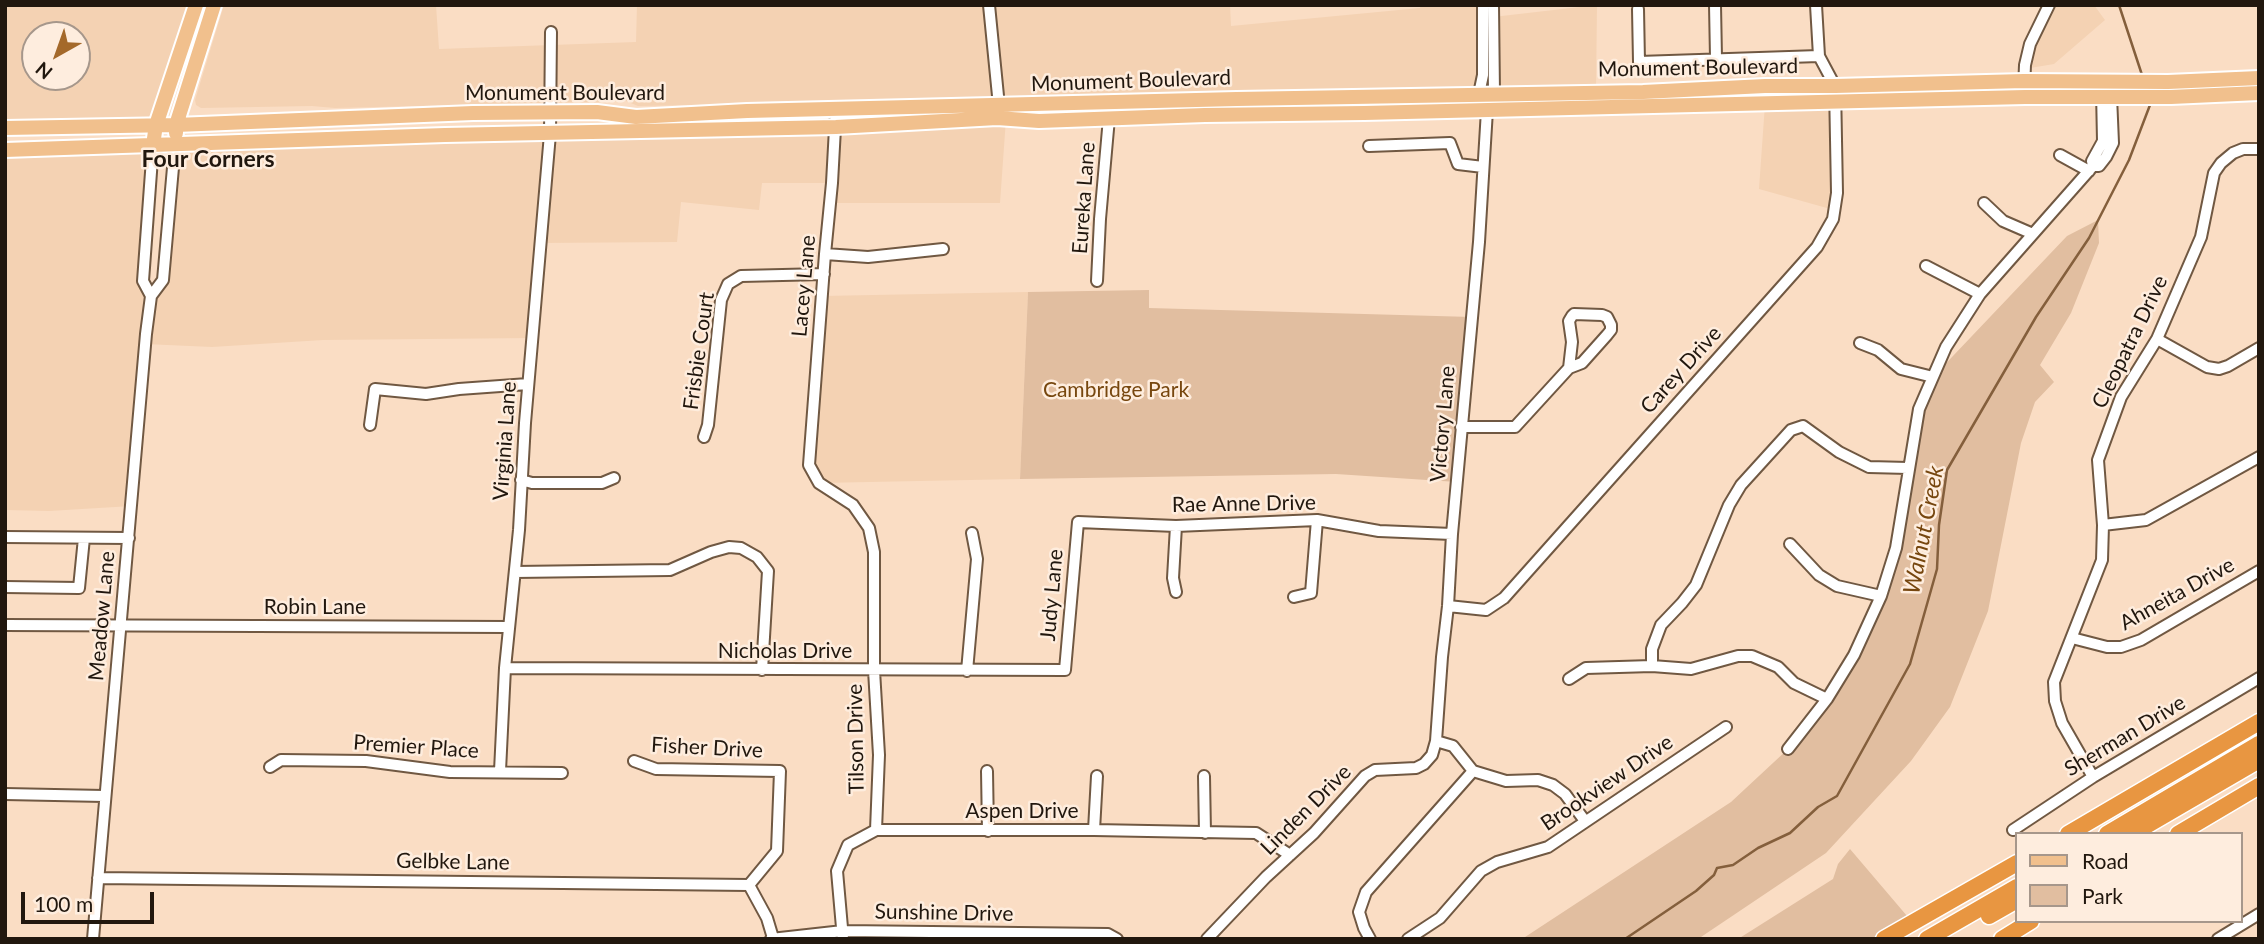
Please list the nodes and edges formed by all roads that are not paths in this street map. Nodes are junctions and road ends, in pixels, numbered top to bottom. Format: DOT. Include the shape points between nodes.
graph roads {
  1 [pos="196,5"];
  2 [pos="214,5"];
  3 [pos="989,5"];
  4 [pos="1483,5"];
  5 [pos="1493,5"];
  6 [pos="1715,5"];
  7 [pos="1816,5"];
  8 [pos="2049,5"];
  9 [pos="1638,9"];
  10 [pos="551,32"];
  11 [pos="1819,56"];
  12 [pos="1716,58"];
  13 [pos="2259,78"];
  14 [pos="2024,81"];
  15 [pos="2112,89"];
  16 [pos="1494,93"];
  17 [pos="2259,93"];
  18 [pos="1479,94"];
  19 [pos="1835,94"];
  20 [pos="2025,97"];
  21 [pos="999,106"];
  22 [pos="836,110"];
  23 [pos="1486,110"];
  24 [pos="473,113"];
  25 [pos="550,114"];
  26 [pos="421,115"];
  27 [pos="1109,118"];
  28 [pos="156,125"];
  29 [pos="176,125"];
  30 [pos="836,127"];
  31 [pos="5,128"];
  32 [pos="550,134"];
  33 [pos="445,135"];
  34 [pos="356,138"];
  35 [pos="153,145"];
  36 [pos="175,145"];
  37 [pos="1369,146"];
  38 [pos="2259,149"];
  39 [pos="5,150"];
  40 [pos="2060,155"];
  41 [pos="1483,167"];
  42 [pos="2091,169"];
  43 [pos="1984,203"];
  44 [pos="2033,234"];
  45 [pos="943,249"];
  46 [pos="825,254"];
  47 [pos="1926,266"];
  48 [pos="824,274"];
  49 [pos="1097,281"];
  50 [pos="1980,294"];
  51 [pos="150,296"];
  52 [pos="2157,339"];
  53 [pos="1860,343"];
  54 [pos="2259,348"];
  55 [pos="1569,368"];
  56 [pos="1933,377"];
  57 [pos="528,384"];
  58 [pos="370,425"];
  59 [pos="1461,427"];
  60 [pos="704,437"];
  61 [pos="2259,457"];
  62 [pos="809,465"];
  63 [pos="1908,468"];
  64 [pos="614,478"];
  65 [pos="521,480"];
  66 [pos="1317,520"];
  67 [pos="1078,522"];
  68 [pos="2103,525"];
  69 [pos="1176,526"];
  70 [pos="972,533"];
  71 [pos="1452,534"];
  72 [pos="5,537"];
  73 [pos="84,538"];
  74 [pos="129,538"];
  75 [pos="1790,544"];
  76 [pos="2259,571"];
  77 [pos="515,572"];
  78 [pos="5,587"];
  79 [pos="1176,592"];
  80 [pos="1881,596"];
  81 [pos="1294,597"];
  82 [pos="1448,606"];
  83 [pos="5,625"];
  84 [pos="121,625"];
  85 [pos="509,627"];
  86 [pos="2072,638"];
  87 [pos="1652,666"];
  88 [pos="505,668"];
  89 [pos="762,670"];
  90 [pos="874,670"];
  91 [pos="1065,670"];
  92 [pos="967,671"];
  93 [pos="2259,678"];
  94 [pos="1569,679"];
  95 [pos="1827,699"];
  96 [pos="2259,722"];
  97 [pos="1726,727"];
  98 [pos="1436,741"];
  99 [pos="2259,744"];
  100 [pos="1788,749"];
  101 [pos="2259,760"];
  102 [pos="634,761"];
  103 [pos="270,767"];
  104 [pos="500,771"];
  105 [pos="987,771"];
  106 [pos="1473,771"];
  107 [pos="562,773"];
  108 [pos="1097,776"];
  109 [pos="1204,776"];
  110 [pos="2093,776"];
  111 [pos="2259,786"];
  112 [pos="5,794"];
  113 [pos="104,796"];
  114 [pos="1586,821"];
  115 [pos="876,830"];
  116 [pos="1094,830"];
  117 [pos="2013,830"];
  118 [pos="988,831"];
  119 [pos="2071,832"];
  120 [pos="2110,832"];
  121 [pos="2135,832"];
  122 [pos="2181,832"];
  123 [pos="1205,833"];
  124 [pos="1290,855"];
  125 [pos="2016,864"];
  126 [pos="98,878"];
  127 [pos="749,885"];
  128 [pos="2016,888"];
  129 [pos="2016,901"];
  130 [pos="2259,914"];
  131 [pos="2028,923"];
  132 [pos="843,935"];
  133 [pos="1024,936"];
  134 [pos="93,939"];
  135 [pos="772,939"];
  136 [pos="1117,939"];
  137 [pos="1207,939"];
  138 [pos="1370,939"];
  139 [pos="1408,939"];
  140 [pos="1884,939"];
  141 [pos="1927,939"];
  142 [pos="1948,939"];
  143 [pos="2002,939"];
  144 [pos="2218,939"];
  1 -- 28 [label="main road"];
  2 -- 29 [label="main road"];
  3 -- 21 [label="street"];
  4 -- 18 [label="street"];
  5 -- 16 [label="street"];
  6 -- 12 [label="street"];
  7 -- 11 [label="street"];
  8 -- 14 [label="street" via="2030,44"];
  9 -- 12 [label="street" via="1639,62"];
  10 -- 25 [label="street, Virginia Lane"];
  11 -- 12 [label="street"];
  11 -- 19 [label="street"];
  13 -- 15 [label="main road, Monument Boulevard"];
  14 -- 15 [label="main road, Monument Boulevard"];
  14 -- 19 [label="main road, Monument Boulevard"];
  14 -- 20 [label="street"];
  15 -- 17 [label="main road, Monument Boulevard" via="2129,97"];
  15 -- 20 [label="main road, Monument Boulevard"];
  15 -- 42 [label="street" via="2103,141"];
  16 -- 18 [label="main road, Monument Boulevard"];
  16 -- 19 [label="main road, Monument Boulevard"];
  16 -- 23 [label="street"];
  18 -- 21 [label="main road, Monument Boulevard"];
  18 -- 23 [label="street"];
  19 -- 20 [label="main road, Monument Boulevard"];
  19 -- 23 [label="main road, Monument Boulevard"];
  19 -- 82 [label="street, Carey Drive" via="1837,193 1833,219 1816,247 1504,598 1486,610"];
  21 -- 22 [label="main road, Monument Boulevard"];
  22 -- 25 [label="main road, Monument Boulevard" via="636,117 597,112"];
  22 -- 30 [label="street, Lacey Lane"];
  23 -- 27 [label="main road, Monument Boulevard"];
  23 -- 41 [label="street, Victory Lane"];
  24 -- 25 [label="main road, Monument Boulevard"];
  24 -- 26 [label="main road, Monument Boulevard"];
  24 -- 33 [label="main road"];
  25 -- 32 [label="street, Virginia Lane"];
  26 -- 29 [label="main road, Monument Boulevard"];
  26 -- 34 [label="main road" via="368,128"];
  27 -- 30 [label="main road, Monument Boulevard" via="997,118"];
  27 -- 49 [label="street, Eureka Lane"];
  28 -- 29 [label="main road, Monument Boulevard"];
  28 -- 31 [label="main road, Monument Boulevard"];
  28 -- 35 [label="main road"];
  29 -- 36 [label="main road"];
  30 -- 32 [label="main road, Monument Boulevard"];
  30 -- 46 [label="street, Lacey Lane"];
  32 -- 33 [label="main road, Monument Boulevard"];
  32 -- 57 [label="street, Virginia Lane"];
  33 -- 34 [label="main road, Monument Boulevard"];
  34 -- 36 [label="main road, Monument Boulevard"];
  35 -- 36 [label="main road, Monument Boulevard"];
  35 -- 39 [label="main road, Monument Boulevard"];
  35 -- 51 [label="street, Meadow Lane" via="143,281"];
  36 -- 51 [label="street, Meadow Lane" via="163,280"];
  37 -- 41 [label="street" via="1450,143 1458,164"];
  38 -- 52 [label="street, Cleopatra Drive" via="2233,153 2214,173 2201,237"];
  40 -- 42 [label="street"];
  41 -- 59 [label="street, Victory Lane"];
  42 -- 44 [label="street"];
  43 -- 44 [label="street" via="2003,221"];
  44 -- 50 [label="street"];
  45 -- 46 [label="street" via="868,257"];
  46 -- 48 [label="street, Lacey Lane"];
  47 -- 50 [label="street"];
  48 -- 60 [label="street, Frisbie Court" via="741,276 728,284 721,300"];
  48 -- 62 [label="street, Lacey Lane"];
  50 -- 56 [label="street"];
  51 -- 74 [label="street, Meadow Lane"];
  52 -- 54 [label="street" via="2218,369"];
  52 -- 68 [label="street, Cleopatra Drive" via="2121,397 2098,460"];
  53 -- 56 [label="street" via="1878,350 1901,369"];
  55 -- 55 [label="street" via="1582,363 1611,330 1606,317 1572,316"];
  55 -- 59 [label="street" via="1515,427"];
  56 -- 63 [label="street" via="1919,409"];
  57 -- 58 [label="street" via="426,394 375,389"];
  57 -- 65 [label="street, Virginia Lane"];
  59 -- 71 [label="street, Victory Lane"];
  61 -- 68 [label="street" via="2146,520"];
  62 -- 90 [label="street, Tilson Drive" via="819,483 853,505 869,528 874,552"];
  63 -- 80 [label="street" via="1896,548"];
  63 -- 87 [label="street" via="1869,467 1803,426 1791,430 1729,505 1696,585 1661,625 1652,649"];
  64 -- 65 [label="street" via="532,484"];
  65 -- 77 [label="street, Virginia Lane"];
  66 -- 69 [label="street, Rae Anne Drive"];
  66 -- 71 [label="street, Rae Anne Drive" via="1378,531"];
  66 -- 81 [label="street" via="1311,593"];
  67 -- 69 [label="street, Rae Anne Drive"];
  67 -- 91 [label="street, Judy Lane"];
  68 -- 86 [label="street, Cleopatra Drive" via="2102,560"];
  69 -- 79 [label="street"];
  70 -- 92 [label="street" via="977,559"];
  71 -- 82 [label="street, Victory Lane"];
  72 -- 73 [label="street"];
  73 -- 74 [label="street"];
  73 -- 78 [label="street" via="79,587"];
  74 -- 84 [label="street, Meadow Lane"];
  75 -- 80 [label="street" via="1819,575 1838,586"];
  76 -- 86 [label="street, Ahneita Drive" via="2141,640 2107,647"];
  77 -- 85 [label="street, Virginia Lane"];
  77 -- 89 [label="street" via="670,570 710,552 741,548 757,557 768,571"];
  80 -- 95 [label="street"];
  82 -- 98 [label="street, Victory Lane"];
  83 -- 84 [label="street, Robin Lane"];
  84 -- 85 [label="street, Robin Lane"];
  84 -- 113 [label="street, Meadow Lane"];
  85 -- 88 [label="street, Virginia Lane"];
  86 -- 110 [label="street, Cleopatra Drive" via="2054,682 2055,701 2062,723"];
  87 -- 94 [label="street" via="1586,668"];
  87 -- 95 [label="street" via="1691,669 1752,656"];
  88 -- 89 [label="street, Nicholas Drive"];
  88 -- 104 [label="street, Virginia Lane"];
  89 -- 90 [label="street, Nicholas Drive"];
  90 -- 92 [label="street, Nicholas Drive"];
  90 -- 115 [label="street, Tilson Drive"];
  91 -- 92 [label="street, Nicholas Drive"];
  93 -- 110 [label="street, Sherman Drive"];
  95 -- 100 [label="street"];
  96 -- 119 [label="highway"];
  97 -- 114 [label="street, Brookview Drive"];
  98 -- 106 [label="street" via="1453,746"];
  98 -- 124 [label="street, Linden Drive" via="1432,755 1416,768 1375,770 1365,776"];
  99 -- 120 [label="highway"];
  101 -- 121 [label="highway"];
  102 -- 127 [label="street, Fisher Drive" via="656,769 780,771 778,851"];
  103 -- 104 [label="street, Premier Place" via="281,760 366,761 450,772"];
  104 -- 107 [label="street, Premier Place"];
  105 -- 118 [label="street"];
  106 -- 114 [label="street" via="1506,781 1538,780 1553,785"];
  106 -- 138 [label="street" via="1366,892 1359,912"];
  108 -- 116 [label="street"];
  109 -- 123 [label="street"];
  110 -- 117 [label="street, Sherman Drive"];
  111 -- 122 [label="highway"];
  112 -- 113 [label="street"];
  113 -- 126 [label="street, Meadow Lane"];
  114 -- 139 [label="street, Brookview Drive" via="1548,847 1481,871 1440,918"];
  115 -- 118 [label="street, Aspen Drive"];
  115 -- 132 [label="street" via="848,845 837,871"];
  116 -- 118 [label="street, Aspen Drive"];
  116 -- 123 [label="street, Aspen Drive"];
  123 -- 124 [label="street, Aspen Drive" via="1256,833"];
  124 -- 137 [label="street, Linden Drive"];
  125 -- 140 [label="highway"];
  126 -- 127 [label="street, Gelbke Lane"];
  126 -- 134 [label="street, Meadow Lane"];
  127 -- 135 [label="street" via="767,918"];
  128 -- 141 [label="highway"];
  129 -- 142 [label="highway"];
  130 -- 144 [label="street"];
  131 -- 143 [label="highway"];
  132 -- 133 [label="street, Sunshine Drive"];
  132 -- 135 [label="street, Sunshine Drive"];
  133 -- 136 [label="street, Sunshine Drive" via="1108,934"];
}
